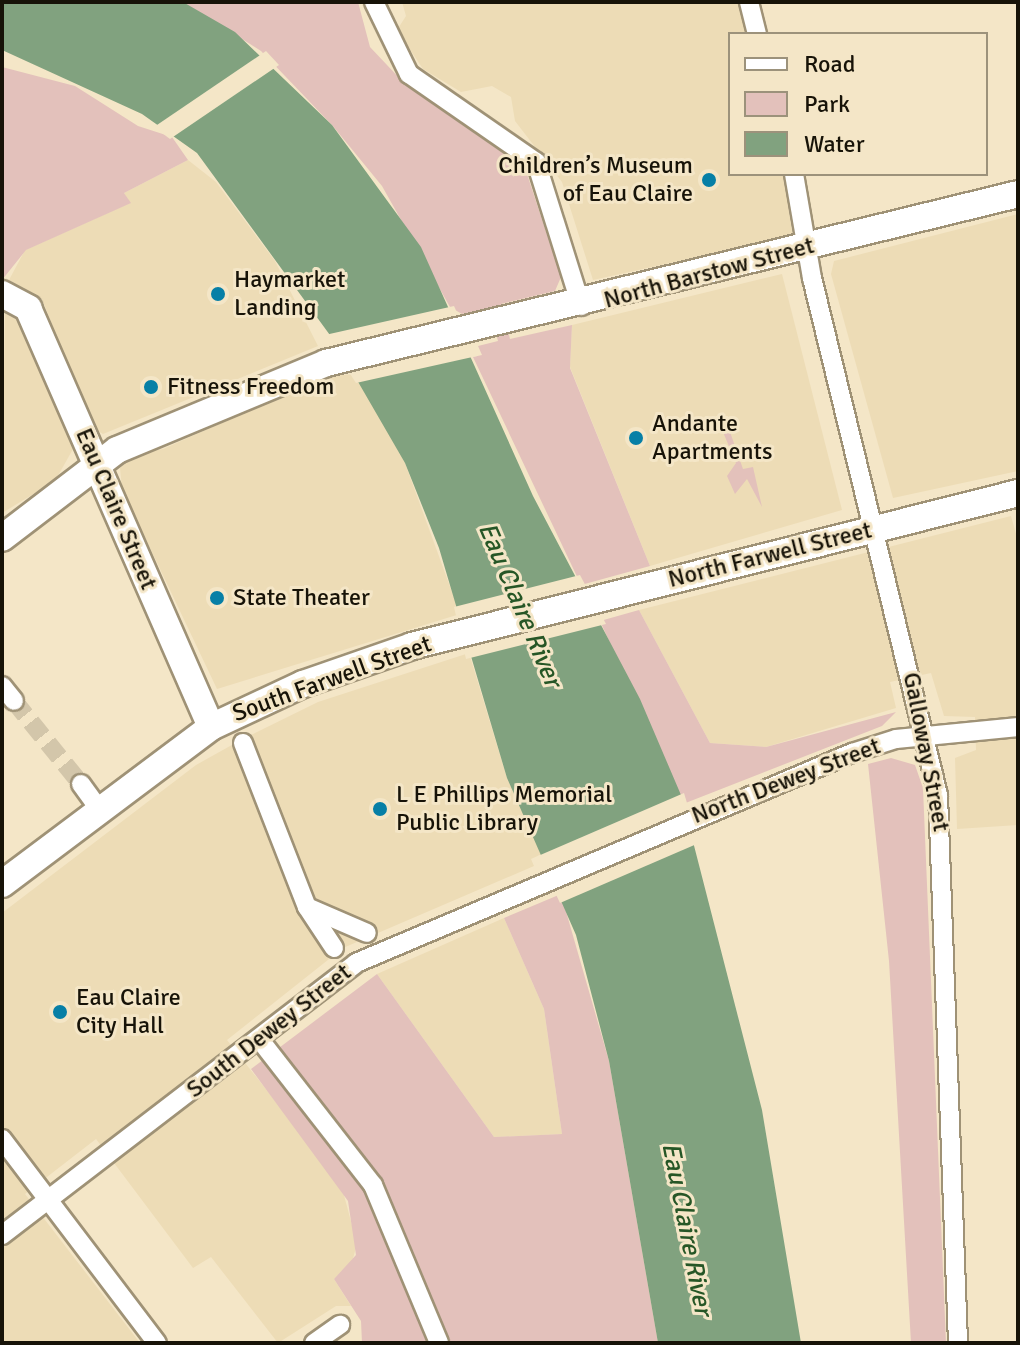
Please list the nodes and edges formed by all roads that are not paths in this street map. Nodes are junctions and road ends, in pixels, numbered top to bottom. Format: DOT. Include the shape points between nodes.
graph roads {
  1 [pos="374,2"];
  2 [pos="749,2"];
  3 [pos="756,32"];
  4 [pos="794,176"];
  5 [pos="1018,194"];
  6 [pos="809,246"];
  7 [pos="8,294"];
  8 [pos="581,306"];
  9 [pos="95,463"];
  10 [pos="1018,493"];
  11 [pos="874,529"];
  12 [pos="2,538"];
  13 [pos="522,618"];
  14 [pos="2,686"];
  15 [pos="14,701"];
  16 [pos="211,727"];
  17 [pos="1018,727"];
  18 [pos="927,735"];
  19 [pos="243,743"];
  20 [pos="81,784"];
  21 [pos="100,810"];
  22 [pos="608,852"];
  23 [pos="2,884"];
  24 [pos="307,907"];
  25 [pos="367,933"];
  26 [pos="334,948"];
  27 [pos="260,1040"];
  28 [pos="2,1139"];
  29 [pos="47,1200"];
  30 [pos="2,1235"];
  31 [pos="340,1325"];
  32 [pos="157,1343"];
  33 [pos="314,1343"];
  34 [pos="439,1343"];
  35 [pos="958,1343"];
  1 -- 8 [label="street" via="409,74 536,162"];
  2 -- 3 [label="street"];
  4 -- 6 [label="street, Galloway Street"];
  5 -- 6 [label="street, North Barstow Street"];
  6 -- 8 [label="street, North Barstow Street"];
  6 -- 11 [label="street, Galloway Street"];
  7 -- 9 [label="street, Eau Claire Street" via="28,308"];
  8 -- 9 [label="street, North Barstow Street" via="326,363"];
  9 -- 12 [label="street, North Barstow Street"];
  9 -- 16 [label="street, Eau Claire Street"];
  10 -- 11 [label="street, North Farwell Street"];
  11 -- 13 [label="street, North Farwell Street"];
  11 -- 18 [label="street, Galloway Street"];
  13 -- 16 [label="street, South Farwell Street" via="441,638 303,684"];
  14 -- 15 [label="street"];
  16 -- 21 [label="street, South Farwell Street"];
  17 -- 18 [label="street, North Dewey Street"];
  18 -- 22 [label="street, North Dewey Street" via="852,753"];
  18 -- 35 [label="street, Galloway Street" via="943,831 945,1134"];
  19 -- 24 [label="street"];
  20 -- 21 [label="street"];
  21 -- 23 [label="street, South Farwell Street"];
  22 -- 27 [label="street, South Dewey Street" via="356,963"];
  24 -- 25 [label="street"];
  24 -- 26 [label="street"];
  27 -- 29 [label="street, South Dewey Street"];
  27 -- 34 [label="street" via="373,1185"];
  28 -- 29 [label="street"];
  29 -- 30 [label="street, South Dewey Street"];
  29 -- 32 [label="street"];
  31 -- 33 [label="street"];
}
